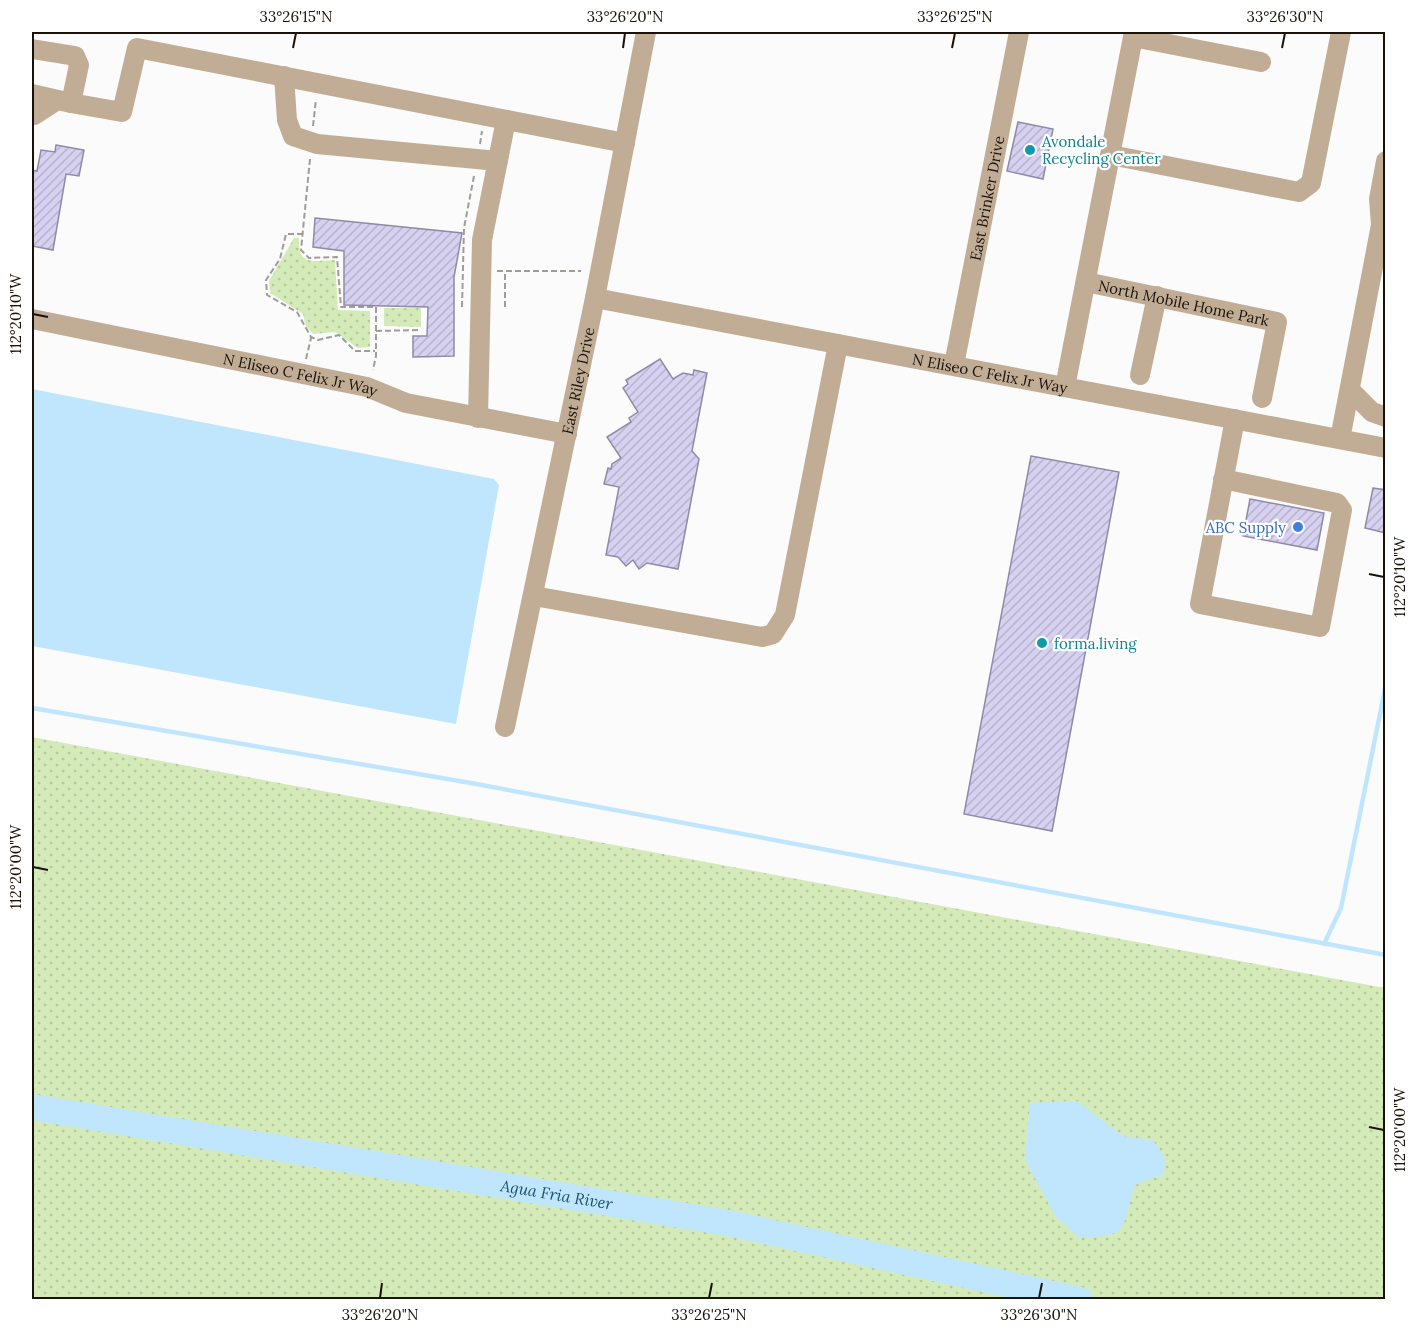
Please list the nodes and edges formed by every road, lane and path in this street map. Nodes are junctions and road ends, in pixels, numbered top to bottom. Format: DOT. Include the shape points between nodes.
graph roads {
  1 [pos="646,32"];
  2 [pos="1019,32"];
  3 [pos="1341,32"];
  4 [pos="1134,34"];
  5 [pos="32,49"];
  6 [pos="1261,62"];
  7 [pos="284,76"];
  8 [pos="32,94"];
  9 [pos="316,99"];
  10 [pos="64,101"];
  11 [pos="34,115"];
  12 [pos="506,120"];
  13 [pos="482,130"];
  14 [pos="312,143"];
  15 [pos="625,143"];
  16 [pos="1111,155"];
  17 [pos="477,159"];
  18 [pos="1386,161"];
  19 [pos="498,162"];
  20 [pos="1383,226"];
  21 [pos="303,234"];
  22 [pos="481,271"];
  23 [pos="505,271"];
  24 [pos="581,271"];
  25 [pos="1086,282"];
  26 [pos="1157,296"];
  27 [pos="595,298"];
  28 [pos="505,307"];
  29 [pos="32,319"];
  30 [pos="421,330"];
  31 [pos="376,331"];
  32 [pos="311,338"];
  33 [pos="838,344"];
  34 [pos="375,351"];
  35 [pos="306,361"];
  36 [pos="954,365"];
  37 [pos="1140,375"];
  38 [pos="372,376"];
  39 [pos="1065,387"];
  40 [pos="1350,390"];
  41 [pos="1262,398"];
  42 [pos="1386,417"];
  43 [pos="478,418"];
  44 [pos="1235,419"];
  45 [pos="567,434"];
  46 [pos="1340,440"];
  47 [pos="1386,448"];
  48 [pos="1223,479"];
  49 [pos="534,596"];
  50 [pos="505,727"];
  1 -- 15 [label="street, East Riley Drive"];
  2 -- 36 [label="street, East Brinker Drive"];
  3 -- 16 [label="street" via="1311,183 1299,192"];
  4 -- 6 [label="street"];
  4 -- 16 [label="street"];
  5 -- 10 [label="street" via="75,56 79,65"];
  7 -- 10 [label="street" via="137,48 122,112"];
  7 -- 12 [label="street"];
  7 -- 14 [label="street" via="287,120 293,136"];
  8 -- 10 [label="street"];
  9 -- 14 [label="path"];
  10 -- 11 [label="street"];
  12 -- 15 [label="street"];
  12 -- 19 [label="street"];
  13 -- 17 [label="path"];
  14 -- 17 [label="street"];
  14 -- 21 [label="path"];
  15 -- 27 [label="street, East Riley Drive"];
  16 -- 25 [label="street"];
  17 -- 19 [label="street"];
  17 -- 22 [label="path" via="464,228 462,271"];
  18 -- 20 [label="street" via="1378,199"];
  19 -- 22 [label="street"];
  20 -- 40 [label="street"];
  21 -- 31 [label="path" via="301,250 309,258 337,257 341,307 376,308"];
  21 -- 32 [label="path" via="286,234 280,259 269,271 265,289 269,297 297,312"];
  22 -- 23 [label="path"];
  22 -- 43 [label="street"];
  23 -- 24 [label="path"];
  23 -- 28 [label="path"];
  25 -- 26 [label="street, North Mobile Home Park"];
  25 -- 39 [label="street"];
  26 -- 37 [label="street"];
  26 -- 41 [label="street, North Mobile Home Park" via="1277,322"];
  27 -- 33 [label="street, N Eliseo C Felix Jr Way"];
  27 -- 45 [label="street, East Riley Drive"];
  29 -- 43 [label="street, N Eliseo C Felix Jr Way" via="367,387 406,403"];
  30 -- 31 [label="path"];
  31 -- 34 [label="path"];
  32 -- 34 [label="path" via="339,335 355,351"];
  32 -- 35 [label="path"];
  33 -- 36 [label="street, N Eliseo C Felix Jr Way"];
  33 -- 49 [label="street" via="785,615 773,634 762,637"];
  34 -- 38 [label="path"];
  36 -- 39 [label="street, N Eliseo C Felix Jr Way"];
  39 -- 44 [label="street, N Eliseo C Felix Jr Way"];
  40 -- 42 [label="street" via="1372,412"];
  40 -- 46 [label="street"];
  43 -- 45 [label="street, N Eliseo C Felix Jr Way"];
  44 -- 46 [label="street, N Eliseo C Felix Jr Way"];
  44 -- 48 [label="street"];
  45 -- 49 [label="street, East Riley Drive"];
  46 -- 47 [label="street, N Eliseo C Felix Jr Way"];
  48 -- 48 [label="street" via="1200,604 1320,627 1342,510 1337,503"];
  49 -- 50 [label="street, East Riley Drive"];
}
